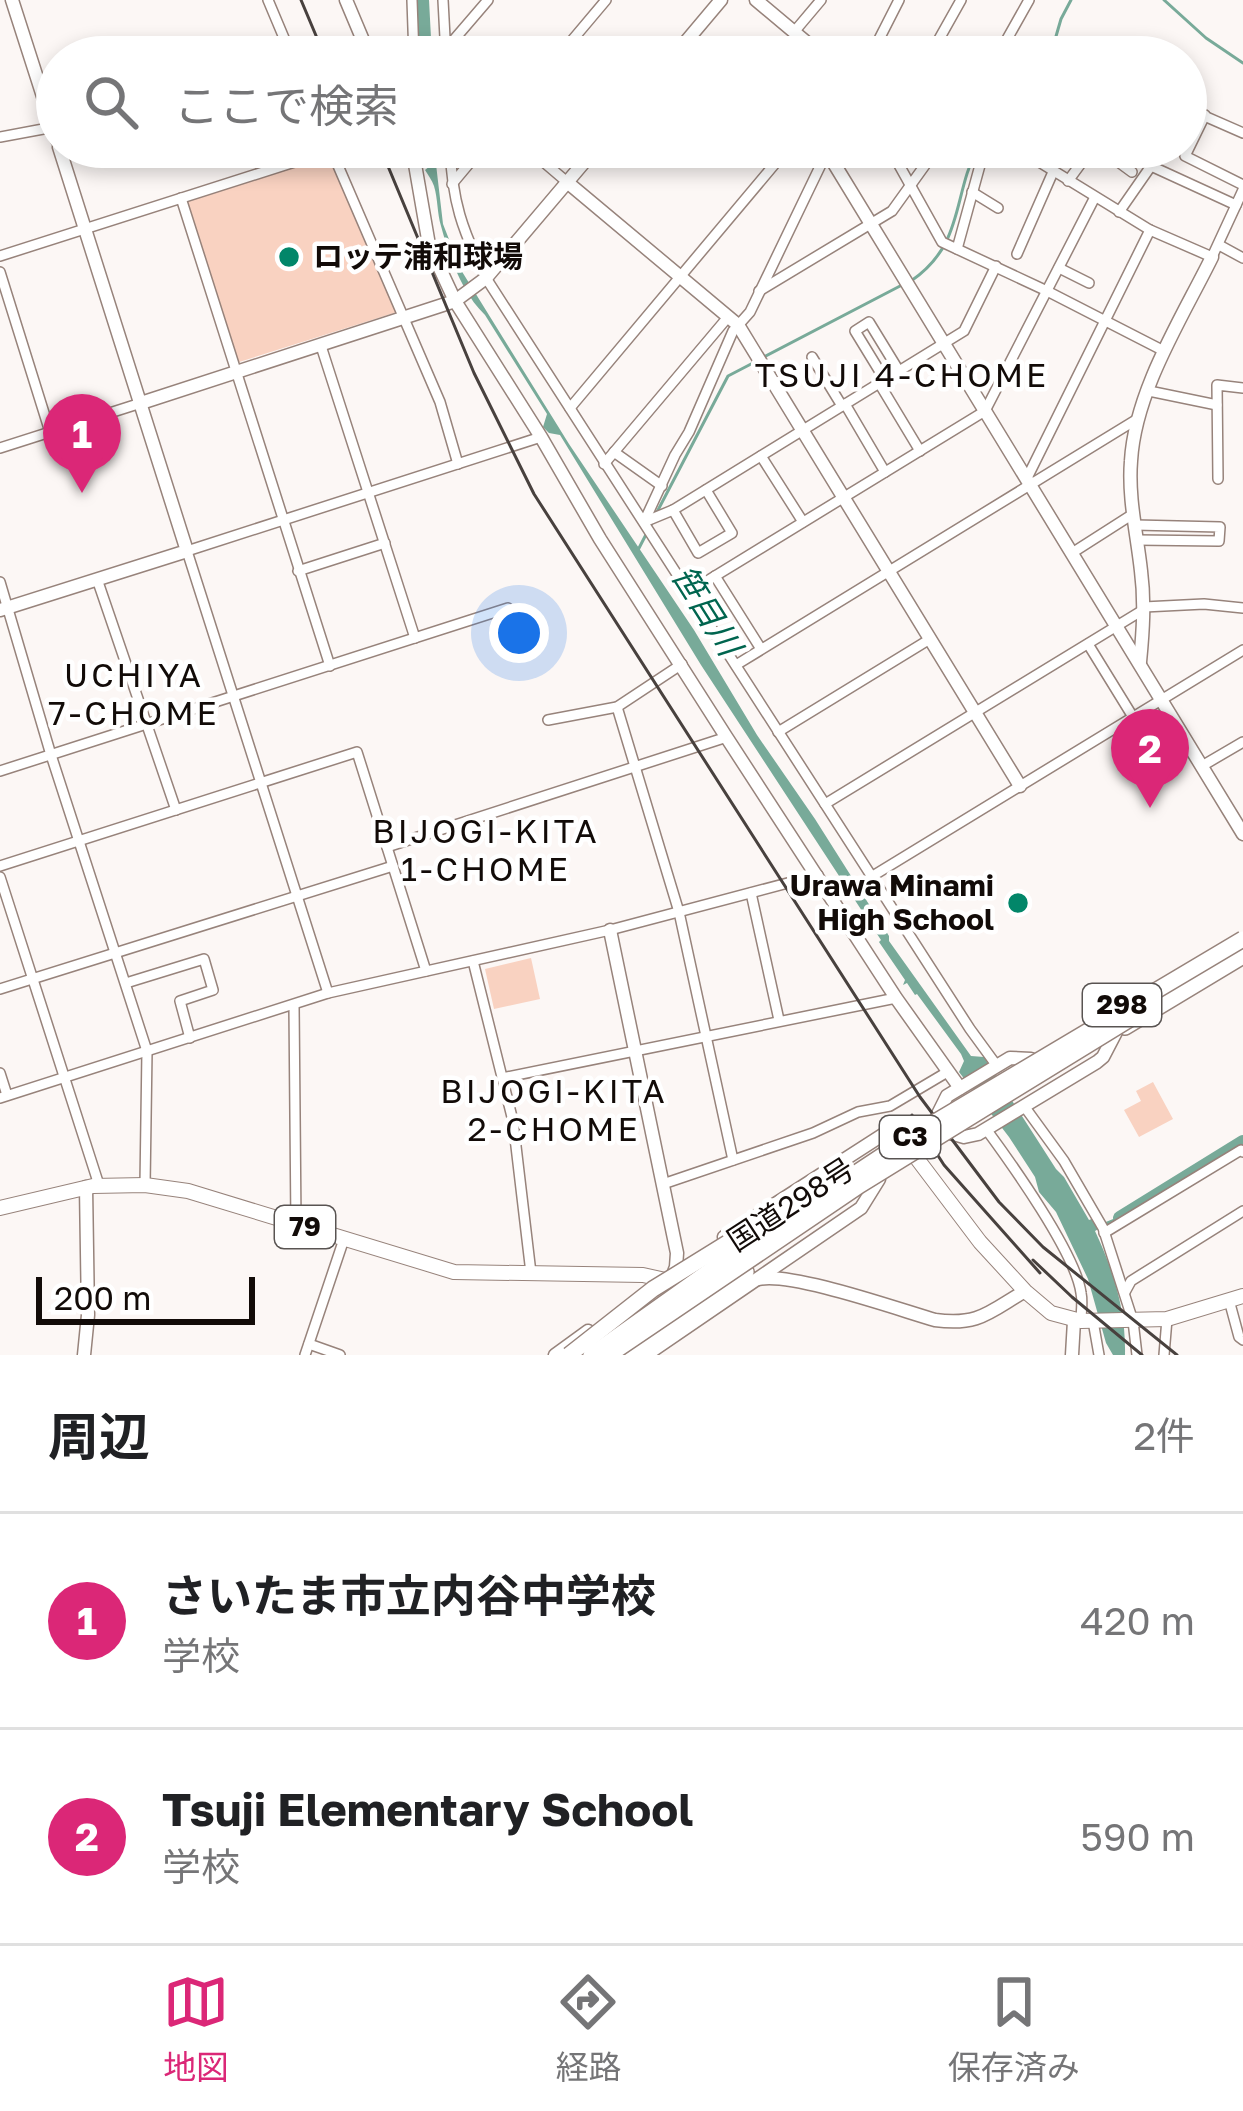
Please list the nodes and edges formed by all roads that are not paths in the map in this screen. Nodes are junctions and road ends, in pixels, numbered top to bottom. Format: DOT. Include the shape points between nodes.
graph roads {
  1 [pos="12,0"];
  2 [pos="268,0"];
  3 [pos="346,0"];
  4 [pos="412,0"];
  5 [pos="443,0"];
  6 [pos="488,0"];
  7 [pos="606,0"];
  8 [pos="721,0"];
  9 [pos="756,0"];
  10 [pos="821,0"];
  11 [pos="898,0"];
  12 [pos="961,0"];
  13 [pos="1029,0"];
  14 [pos="794,32"];
  15 [pos="283,36"];
  16 [pos="361,36"];
  17 [pos="413,36"];
  18 [pos="445,36"];
  19 [pos="459,36"];
  20 [pos="576,36"];
  21 [pos="691,36"];
  22 [pos="799,36"];
  23 [pos="880,36"];
  24 [pos="940,36"];
  25 [pos="1009,36"];
  26 [pos="36,72"];
  27 [pos="1207,116"];
  28 [pos="1243,133"];
  29 [pos="36,136"];
  30 [pos="0,137"];
  31 [pos="67,168"];
  32 [pos="271,168"];
  33 [pos="340,168"];
  34 [pos="416,168"];
  35 [pos="451,168"];
  36 [pos="466,168"];
  37 [pos="551,168"];
  38 [pos="579,168"];
  39 [pos="771,168"];
  40 [pos="819,168"];
  41 [pos="839,168"];
  42 [pos="901,168"];
  43 [pos="923,168"];
  44 [pos="979,168"];
  45 [pos="1047,168"];
  46 [pos="1079,168"];
  47 [pos="1126,168"];
  48 [pos="1150,168"];
  49 [pos="1155,168"];
  50 [pos="1207,168"];
  51 [pos="1053,172"];
  52 [pos="1132,172"];
  53 [pos="1068,181"];
  54 [pos="567,182"];
  55 [pos="452,185"];
  56 [pos="910,185"];
  57 [pos="1243,187"];
  58 [pos="972,192"];
  59 [pos="1095,197"];
  60 [pos="181,198"];
  61 [pos="1236,205"];
  62 [pos="998,208"];
  63 [pos="1118,212"];
  64 [pos="871,224"];
  65 [pos="86,229"];
  66 [pos="1150,230"];
  67 [pos="957,249"];
  68 [pos="1216,251"];
  69 [pos="1017,254"];
  70 [pos="0,256"];
  71 [pos="1243,258"];
  72 [pos="996,266"];
  73 [pos="1059,268"];
  74 [pos="0,272"];
  75 [pos="680,277"];
  76 [pos="483,280"];
  77 [pos="1089,283"];
  78 [pos="759,291"];
  79 [pos="1047,291"];
  80 [pos="457,299"];
  81 [pos="404,319"];
  82 [pos="733,321"];
  83 [pos="1103,321"];
  84 [pos="943,344"];
  85 [pos="321,346"];
  86 [pos="1164,351"];
  87 [pos="812,357"];
  88 [pos="899,371"];
  89 [pos="236,373"];
  90 [pos="882,381"];
  91 [pos="1243,388"];
  92 [pos="1149,391"];
  93 [pos="141,403"];
  94 [pos="843,405"];
  95 [pos="1217,405"];
  96 [pos="570,408"];
  97 [pos="986,411"];
  98 [pos="1139,418"];
  99 [pos="802,430"];
  100 [pos="50,432"];
  101 [pos="541,437"];
  102 [pos="0,448"];
  103 [pos="920,451"];
  104 [pos="614,452"];
  105 [pos="761,455"];
  106 [pos="458,464"];
  107 [pos="604,464"];
  108 [pos="885,472"];
  109 [pos="1218,479"];
  110 [pos="1029,481"];
  111 [pos="662,486"];
  112 [pos="706,490"];
  113 [pos="369,493"];
  114 [pos="843,498"];
  115 [pos="673,510"];
  116 [pos="282,520"];
  117 [pos="644,522"];
  118 [pos="803,522"];
  119 [pos="1135,526"];
  120 [pos="385,544"];
  121 [pos="710,546"];
  122 [pos="187,551"];
  123 [pos="1072,553"];
  124 [pos="888,570"];
  125 [pos="298,571"];
  126 [pos="720,573"];
  127 [pos="97,579"];
  128 [pos="0,582"];
  129 [pos="689,592"];
  130 [pos="508,608"];
  131 [pos="1144,608"];
  132 [pos="1243,608"];
  133 [pos="4,609"];
  134 [pos="1117,626"];
  135 [pos="415,638"];
  136 [pos="930,639"];
  137 [pos="1088,644"];
  138 [pos="761,649"];
  139 [pos="1243,650"];
  140 [pos="682,664"];
  141 [pos="1140,664"];
  142 [pos="330,665"];
  143 [pos="736,665"];
  144 [pos="233,696"];
  145 [pos="1162,700"];
  146 [pos="617,707"];
  147 [pos="975,712"];
  148 [pos="1132,717"];
  149 [pos="548,721"];
  150 [pos="148,724"];
  151 [pos="778,732"];
  152 [pos="727,737"];
  153 [pos="1243,742"];
  154 [pos="51,755"];
  155 [pos="635,765"];
  156 [pos="1202,766"];
  157 [pos="0,771"];
  158 [pos="260,781"];
  159 [pos="1020,786"];
  160 [pos="825,804"];
  161 [pos="176,810"];
  162 [pos="1243,834"];
  163 [pos="80,841"];
  164 [pos="387,848"];
  165 [pos="0,866"];
  166 [pos="393,866"];
  167 [pos="818,875"];
  168 [pos="0,877"];
  169 [pos="871,877"];
  170 [pos="752,892"];
  171 [pos="297,895"];
  172 [pos="679,912"];
  173 [pos="610,930"];
  174 [pos="1243,936"];
  175 [pos="117,952"];
  176 [pos="1243,953"];
  177 [pos="473,961"];
  178 [pos="426,971"];
  179 [pos="32,979"];
  180 [pos="126,983"];
  181 [pos="0,989"];
  182 [pos="328,994"];
  183 [pos="896,998"];
  184 [pos="294,1005"];
  185 [pos="779,1020"];
  186 [pos="705,1036"];
  187 [pos="190,1038"];
  188 [pos="147,1051"];
  189 [pos="635,1052"];
  190 [pos="998,1070"];
  191 [pos="949,1071"];
  192 [pos="0,1073"];
  193 [pos="64,1077"];
  194 [pos="502,1078"];
  195 [pos="966,1089"];
  196 [pos="4,1096"];
  197 [pos="1019,1103"];
  198 [pos="987,1122"];
  199 [pos="908,1135"];
  200 [pos="1242,1150"];
  201 [pos="914,1156"];
  202 [pos="733,1160"];
  203 [pos="879,1179"];
  204 [pos="145,1184"];
  205 [pos="663,1184"];
  206 [pos="860,1185"];
  207 [pos="93,1186"];
  208 [pos="0,1208"];
  209 [pos="1243,1211"];
  210 [pos="296,1224"];
  211 [pos="1104,1233"];
  212 [pos="722,1238"];
  213 [pos="344,1239"];
  214 [pos="675,1242"];
  215 [pos="787,1259"];
  216 [pos="715,1260"];
  217 [pos="527,1274"];
  218 [pos="756,1280"];
  219 [pos="794,1281"];
  220 [pos="675,1283"];
  221 [pos="1025,1291"];
  222 [pos="1125,1292"];
  223 [pos="1236,1298"];
  224 [pos="697,1299"];
  225 [pos="631,1319"];
  226 [pos="1167,1319"];
  227 [pos="1087,1321"];
  228 [pos="1131,1321"];
  229 [pos="1243,1340"];
  230 [pos="307,1350"];
  231 [pos="84,1355"];
  232 [pos="340,1355"];
  233 [pos="555,1355"];
  234 [pos="568,1355"];
  235 [pos="581,1355"];
  236 [pos="590,1355"];
  237 [pos="609,1355"];
  238 [pos="619,1355"];
  239 [pos="631,1355"];
  240 [pos="646,1355"];
  241 [pos="1072,1355"];
  242 [pos="1099,1355"];
  243 [pos="1137,1355"];
  244 [pos="1164,1355"];
  1 -- 26 [label="street"];
  2 -- 15 [label="street"];
  3 -- 16 [label="street"];
  4 -- 17 [label="street"];
  5 -- 18 [label="street"];
  6 -- 19 [label="street"];
  7 -- 20 [label="street"];
  8 -- 21 [label="street"];
  9 -- 14 [label="street"];
  10 -- 14 [label="street"];
  11 -- 23 [label="street"];
  12 -- 24 [label="street"];
  13 -- 25 [label="street"];
  14 -- 22 [label="street"];
  27 -- 28 [label="street"];
  29 -- 30 [label="street"];
  31 -- 65 [label="street"];
  32 -- 60 [label="street"];
  33 -- 81 [label="street"];
  34 -- 80 [label="street" via="429,245"];
  35 -- 55 [label="street"];
  36 -- 55 [label="street"];
  37 -- 54 [label="street"];
  38 -- 54 [label="street"];
  39 -- 75 [label="street"];
  40 -- 78 [label="street"];
  41 -- 64 [label="street"];
  42 -- 56 [label="street"];
  43 -- 56 [label="street"];
  44 -- 58 [label="street"];
  45 -- 51 [label="street"];
  46 -- 53 [label="street"];
  47 -- 52 [label="street"];
  48 -- 63 [label="street"];
  49 -- 61 [label="street"];
  50 -- 57 [label="street"];
  51 -- 53 [label="street"];
  51 -- 69 [label="street"];
  53 -- 59 [label="street"];
  54 -- 75 [label="street"];
  54 -- 76 [label="street"];
  55 -- 76 [label="street"];
  56 -- 64 [label="street" via="892,212"];
  56 -- 67 [label="street" via="942,242"];
  57 -- 61 [label="street"];
  58 -- 62 [label="street"];
  58 -- 67 [label="street"];
  59 -- 63 [label="street"];
  59 -- 73 [label="street"];
  60 -- 65 [label="street"];
  60 -- 89 [label="street"];
  61 -- 68 [label="street"];
  63 -- 66 [label="street"];
  64 -- 78 [label="street"];
  64 -- 84 [label="street"];
  65 -- 70 [label="street"];
  65 -- 93 [label="street"];
  66 -- 68 [label="street"];
  66 -- 83 [label="street"];
  67 -- 72 [label="street"];
  68 -- 71 [label="street"];
  68 -- 86 [label="street"];
  72 -- 79 [label="street"];
  72 -- 84 [label="street" via="964,331"];
  73 -- 77 [label="street"];
  73 -- 79 [label="street"];
  74 -- 100 [label="street"];
  75 -- 82 [label="street"];
  75 -- 96 [label="street"];
  76 -- 80 [label="street"];
  76 -- 96 [label="street"];
  78 -- 82 [label="street" via="750,312"];
  79 -- 83 [label="street"];
  79 -- 97 [label="street"];
  80 -- 81 [label="street"];
  80 -- 101 [label="street"];
  81 -- 85 [label="street"];
  81 -- 106 [label="street"];
  82 -- 99 [label="street"];
  82 -- 104 [label="street"];
  82 -- 111 [label="street"];
  83 -- 86 [label="street"];
  83 -- 110 [label="street"];
  84 -- 88 [label="street"];
  84 -- 97 [label="street"];
  85 -- 89 [label="street"];
  85 -- 113 [label="street"];
  86 -- 92 [label="street"];
  87 -- 94 [label="street"];
  88 -- 90 [label="street"];
  88 -- 90 [label="street" via="869,322 855,331"];
  89 -- 93 [label="street"];
  89 -- 116 [label="street"];
  90 -- 94 [label="street"];
  90 -- 103 [label="street"];
  91 -- 95 [label="street" via="1217,386"];
  92 -- 95 [label="street"];
  92 -- 98 [label="street"];
  93 -- 100 [label="street"];
  93 -- 122 [label="street"];
  94 -- 99 [label="street"];
  94 -- 108 [label="street"];
  95 -- 109 [label="street"];
  96 -- 107 [label="street"];
  97 -- 103 [label="street"];
  97 -- 110 [label="street"];
  98 -- 110 [label="street"];
  98 -- 119 [label="street" via="1130,464"];
  99 -- 105 [label="street"];
  99 -- 114 [label="street"];
  100 -- 102 [label="street"];
  101 -- 106 [label="street"];
  101 -- 140 [label="street"];
  103 -- 108 [label="street"];
  104 -- 107 [label="street"];
  104 -- 111 [label="street"];
  105 -- 112 [label="street"];
  105 -- 118 [label="street"];
  106 -- 113 [label="street"];
  107 -- 117 [label="street"];
  108 -- 114 [label="street"];
  110 -- 123 [label="street"];
  110 -- 124 [label="street"];
  111 -- 117 [label="street"];
  112 -- 115 [label="street"];
  112 -- 121 [label="street" via="732,533"];
  113 -- 116 [label="street"];
  113 -- 120 [label="street"];
  114 -- 118 [label="street"];
  114 -- 124 [label="street"];
  115 -- 117 [label="street"];
  115 -- 121 [label="street" via="698,553"];
  116 -- 122 [label="street"];
  116 -- 125 [label="street"];
  117 -- 129 [label="street"];
  118 -- 126 [label="street"];
  119 -- 119 [label="street" via="1220,527 1219,541"];
  119 -- 123 [label="street"];
  119 -- 131 [label="street"];
  120 -- 125 [label="street"];
  120 -- 135 [label="street"];
  121 -- 126 [label="street"];
  122 -- 127 [label="street"];
  122 -- 144 [label="street"];
  123 -- 134 [label="street"];
  124 -- 136 [label="street"];
  124 -- 138 [label="street"];
  125 -- 142 [label="street"];
  126 -- 129 [label="street"];
  126 -- 138 [label="street"];
  127 -- 133 [label="street"];
  127 -- 150 [label="street"];
  128 -- 133 [label="street"];
  129 -- 143 [label="street"];
  130 -- 135 [label="street"];
  131 -- 132 [label="street"];
  131 -- 134 [label="street"];
  131 -- 141 [label="street"];
  133 -- 154 [label="street"];
  134 -- 137 [label="street"];
  134 -- 141 [label="street"];
  135 -- 142 [label="street"];
  136 -- 147 [label="street"];
  136 -- 151 [label="street"];
  137 -- 147 [label="street"];
  137 -- 148 [label="street"];
  138 -- 143 [label="street"];
  139 -- 145 [label="street"];
  140 -- 146 [label="street"];
  140 -- 152 [label="street"];
  141 -- 145 [label="street"];
  142 -- 144 [label="street"];
  143 -- 151 [label="street"];
  144 -- 150 [label="street"];
  144 -- 158 [label="street"];
  145 -- 148 [label="street"];
  145 -- 156 [label="street"];
  146 -- 149 [label="street"];
  146 -- 155 [label="street"];
  147 -- 159 [label="street"];
  147 -- 160 [label="street"];
  148 -- 159 [label="street"];
  150 -- 154 [label="street"];
  150 -- 161 [label="street"];
  151 -- 160 [label="street"];
  152 -- 155 [label="street"];
  152 -- 167 [label="street"];
  153 -- 156 [label="street"];
  154 -- 157 [label="street"];
  154 -- 163 [label="street"];
  155 -- 164 [label="street"];
  155 -- 172 [label="street"];
  156 -- 162 [label="street"];
  158 -- 161 [label="street"];
  158 -- 164 [label="street" via="357,752"];
  158 -- 171 [label="street"];
  159 -- 169 [label="street"];
  160 -- 169 [label="street"];
  161 -- 163 [label="street"];
  163 -- 165 [label="street"];
  163 -- 175 [label="street"];
  164 -- 166 [label="street"];
  166 -- 171 [label="street"];
  166 -- 178 [label="street"];
  167 -- 170 [label="street"];
  167 -- 183 [label="street"];
  168 -- 179 [label="street"];
  169 -- 190 [label="street"];
  170 -- 172 [label="street"];
  170 -- 185 [label="street"];
  171 -- 175 [label="street"];
  171 -- 182 [label="street"];
  172 -- 173 [label="street"];
  172 -- 186 [label="street"];
  173 -- 177 [label="street"];
  173 -- 189 [label="street"];
  174 -- 190 [label="highway, 298" via="1031,1059"];
  174 -- 199 [label="highway, C3, bridge"];
  175 -- 179 [label="street"];
  175 -- 180 [label="street"];
  176 -- 197 [label="highway, 298"];
  176 -- 206 [label="highway, C3, bridge"];
  177 -- 178 [label="street"];
  177 -- 194 [label="street"];
  178 -- 182 [label="street"];
  179 -- 181 [label="street"];
  179 -- 193 [label="street"];
  180 -- 187 [label="street" via="204,959 213,990 180,1001"];
  180 -- 188 [label="street"];
  182 -- 184 [label="street"];
  183 -- 185 [label="street"];
  183 -- 191 [label="street"];
  184 -- 187 [label="street"];
  184 -- 210 [label="street"];
  185 -- 186 [label="street"];
  186 -- 189 [label="street"];
  186 -- 202 [label="street"];
  187 -- 188 [label="street"];
  188 -- 193 [label="street"];
  188 -- 204 [label="street"];
  189 -- 194 [label="street"];
  189 -- 205 [label="street"];
  190 -- 195 [label="highway, 298, bridge"];
  191 -- 195 [label="street"];
  191 -- 202 [label="street" via="890,1106"];
  192 -- 196 [label="street"];
  193 -- 196 [label="street"];
  193 -- 207 [label="street"];
  194 -- 217 [label="street"];
  195 -- 199 [label="highway, 298"];
  197 -- 198 [label="highway, 298, bridge"];
  197 -- 211 [label="street"];
  198 -- 201 [label="highway, 298"];
  198 -- 227 [label="street" via="1074,1269"];
  199 -- 201 [label="main road"];
  199 -- 212 [label="street" via="884,1134"];
  199 -- 216 [label="highway, 298"];
  199 -- 234 [label="highway, bridge" via="652,1289"];
  199 -- 236 [label="highway, C3, bridge"];
  200 -- 211 [label="street"];
  201 -- 203 [label="highway, 国道298号 / 298"];
  201 -- 221 [label="main road"];
  202 -- 205 [label="street"];
  203 -- 215 [label="street" via="861,1208"];
  203 -- 224 [label="highway, 国道298号 / 298"];
  204 -- 207 [label="main road, 79"];
  204 -- 210 [label="main road, 79"];
  205 -- 214 [label="street"];
  206 -- 237 [label="highway, C3, bridge"];
  206 -- 239 [label="highway, bridge"];
  207 -- 208 [label="main road, 79"];
  207 -- 231 [label="street"];
  209 -- 222 [label="street"];
  210 -- 213 [label="main road, 79"];
  211 -- 222 [label="street"];
  212 -- 214 [label="street" via="694,1258"];
  212 -- 216 [label="street"];
  213 -- 217 [label="main road, 79" via="454,1272"];
  213 -- 230 [label="street"];
  214 -- 220 [label="street"];
  215 -- 218 [label="street"];
  215 -- 219 [label="street"];
  216 -- 220 [label="highway, 298"];
  217 -- 220 [label="main road, 79" via="643,1274"];
  218 -- 219 [label="street"];
  218 -- 240 [label="street"];
  219 -- 221 [label="street" via="954,1322 975,1320"];
  220 -- 224 [label="main road"];
  220 -- 225 [label="highway, 298"];
  221 -- 227 [label="main road" via="1052,1313"];
  222 -- 228 [label="street"];
  223 -- 226 [label="main road"];
  223 -- 229 [label="street"];
  224 -- 238 [label="highway, 298"];
  225 -- 233 [label="street" via="592,1328"];
  225 -- 235 [label="highway, 298"];
  226 -- 228 [label="main road"];
  226 -- 244 [label="street"];
  227 -- 228 [label="main road"];
  227 -- 241 [label="street"];
  227 -- 242 [label="street"];
  228 -- 243 [label="street"];
  230 -- 232 [label="street"];
}
